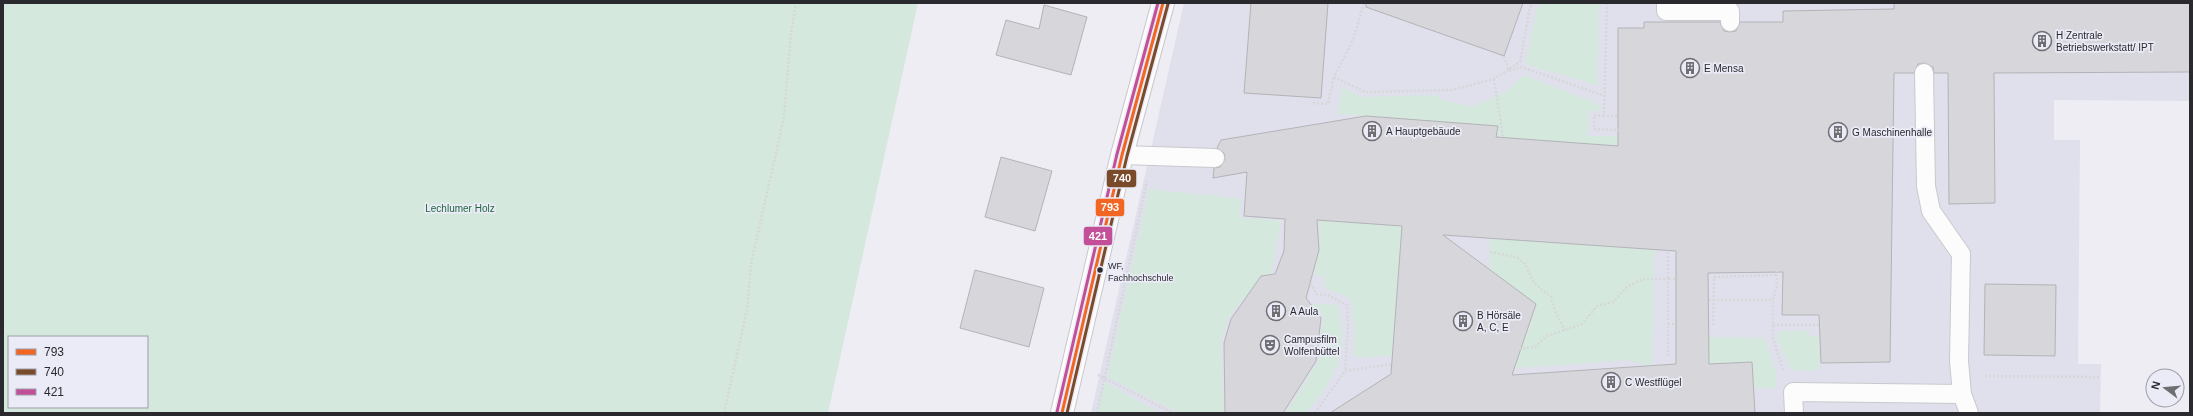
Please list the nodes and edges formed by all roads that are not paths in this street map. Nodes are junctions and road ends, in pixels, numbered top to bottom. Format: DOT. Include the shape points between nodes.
graph roads {
  1 [pos="1163,3"];
  2 [pos="1666,3"];
  3 [pos="1730,22"];
  4 [pos="1924,73"];
  5 [pos="1122,155"];
  6 [pos="1215,158"];
  7 [pos="1962,394"];
  8 [pos="1062,413"];
  9 [pos="1794,413"];
  10 [pos="1969,413"];
  1 -- 5 [label="main road"];
  2 -- 3 [label="lane" via="1666,11 1730,11"];
  4 -- 7 [label="lane" via="1926,186 1931,211 1961,254 1959,361"];
  5 -- 6 [label="lane"];
  5 -- 8 [label="main road"];
  7 -- 9 [label="lane" via="1788,392"];
  7 -- 10 [label="lane"];
}
